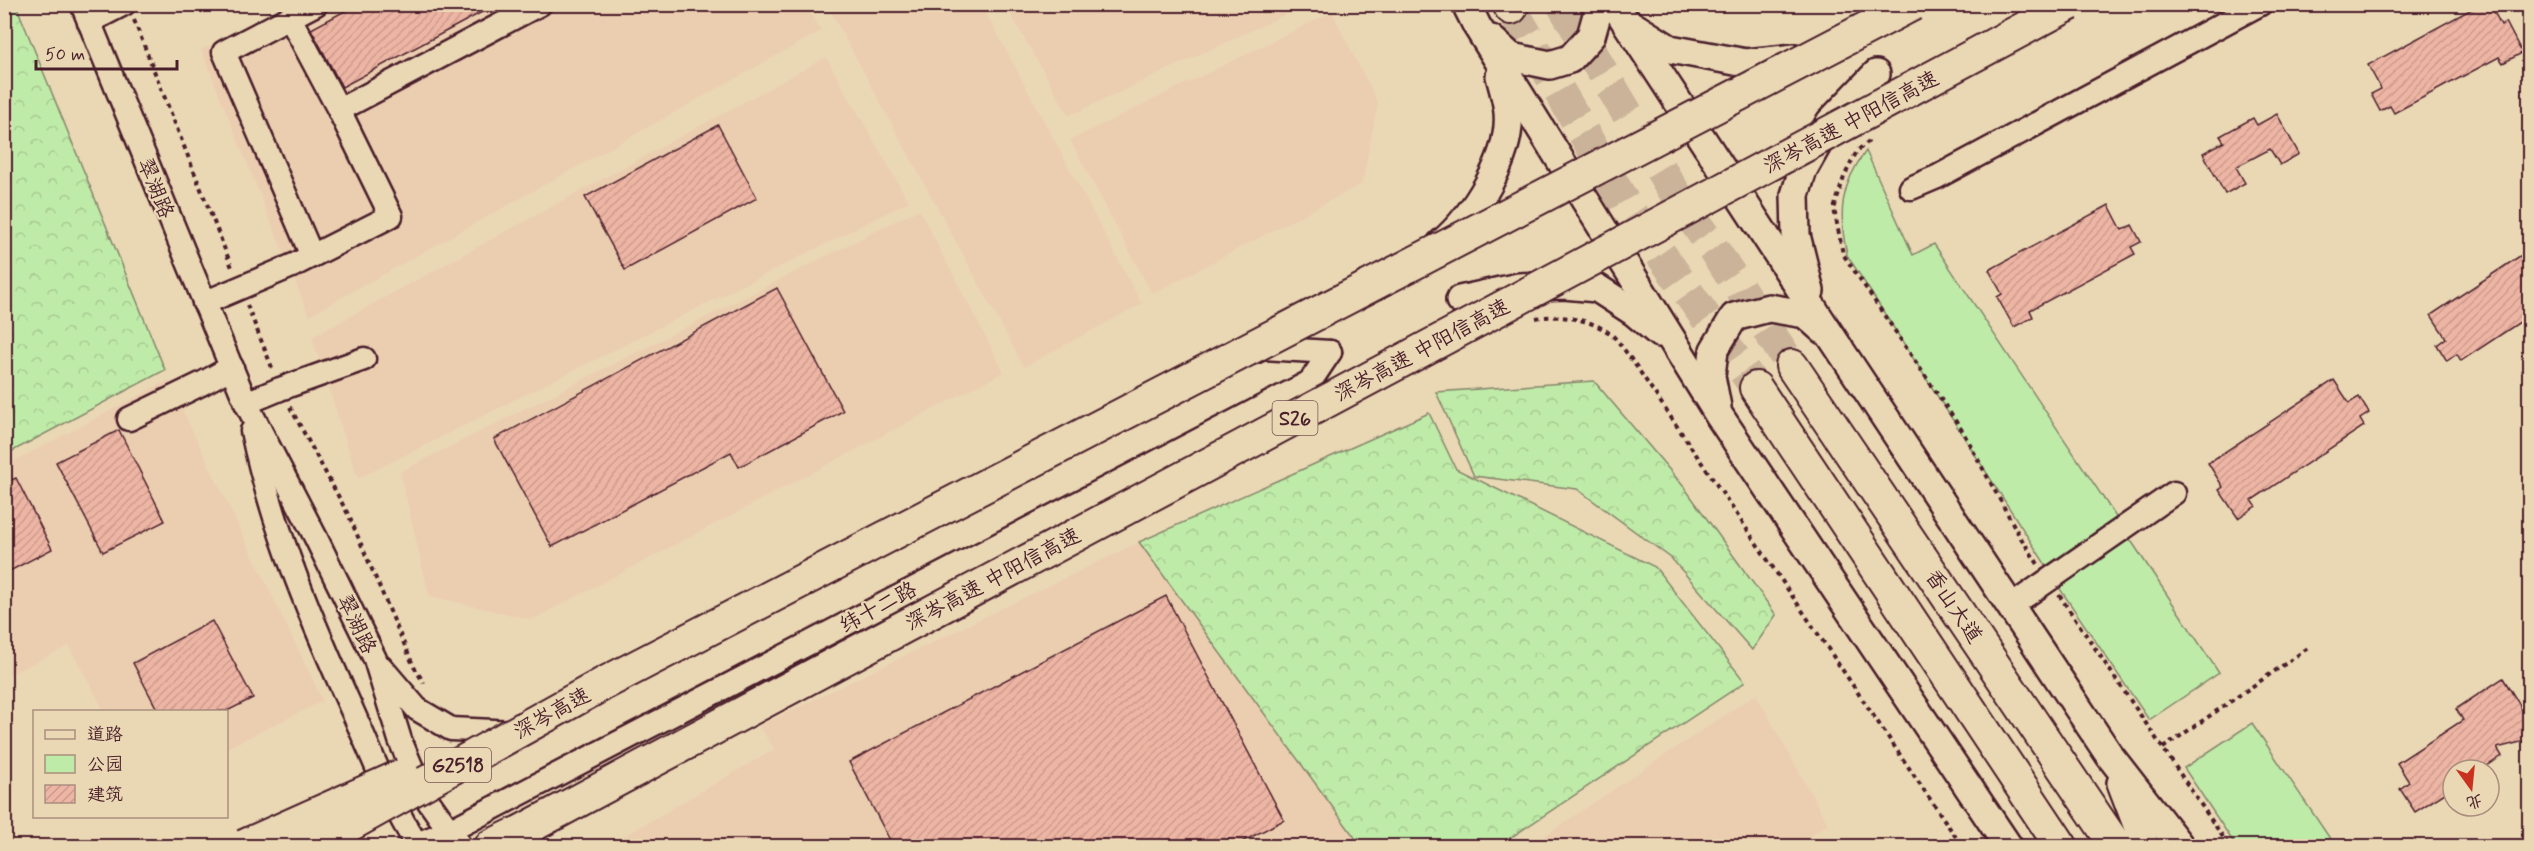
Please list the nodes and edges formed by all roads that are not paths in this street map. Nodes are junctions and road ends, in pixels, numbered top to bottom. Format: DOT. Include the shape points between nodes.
graph roads {
  1 [pos="316,4"];
  2 [pos="540,4"];
  3 [pos="1599,4"];
  4 [pos="1913,4"];
  5 [pos="2070,4"];
  6 [pos="2260,4"];
  7 [pos="128,10"];
  8 [pos="85,13"];
  9 [pos="1619,13"];
  10 [pos="1471,15"];
  11 [pos="290,18"];
  12 [pos="1496,57"];
  13 [pos="1795,58"];
  14 [pos="1876,74"];
  15 [pos="339,110"];
  16 [pos="1911,188"];
  17 [pos="312,256"];
  18 [pos="1411,270"];
  19 [pos="1460,300"];
  20 [pos="204,303"];
  21 [pos="1817,316"];
  22 [pos="1833,339"];
  23 [pos="1677,349"];
  24 [pos="364,359"];
  25 [pos="1792,366"];
  26 [pos="232,367"];
  27 [pos="1756,388"];
  28 [pos="246,403"];
  29 [pos="1718,414"];
  30 [pos="129,419"];
  31 [pos="2174,493"];
  32 [pos="2011,606"];
  33 [pos="375,659"];
  34 [pos="603,684"];
  35 [pos="348,701"];
  36 [pos="537,731"];
  37 [pos="2110,756"];
  38 [pos="582,762"];
  39 [pos="422,792"];
  40 [pos="395,807"];
  41 [pos="2001,837"];
  42 [pos="455,839"];
  43 [pos="508,843"];
  44 [pos="244,846"];
  45 [pos="285,846"];
  46 [pos="312,846"];
  47 [pos="320,846"];
  48 [pos="415,846"];
  49 [pos="2015,846"];
  50 [pos="2061,846"];
  51 [pos="2116,846"];
  52 [pos="2145,846"];
  53 [pos="2180,846"];
  1 -- 11 [label="street"];
  2 -- 15 [label="street"];
  3 -- 10 [label="main road" via="1591,36 1570,59 1550,65 1511,57"];
  4 -- 34 [label="highway, bridge"];
  5 -- 43 [label="highway, 深岑高速 中阳信高速 / S26, bridge"];
  6 -- 16 [label="street"];
  7 -- 8 [label="street"];
  8 -- 20 [label="street, 翠湖路"];
  9 -- 13 [label="main road" via="1670,49 1746,63"];
  9 -- 21 [label="main road"];
  10 -- 12 [label="main road"];
  11 -- 15 [label="street"];
  11 -- 17 [label="street" via="224,52"];
  12 -- 18 [label="main road" via="1508,113 1503,151 1482,199 1458,230"];
  12 -- 23 [label="main road"];
  14 -- 21 [label="main road" via="1830,122 1803,170 1795,195 1796,235"];
  15 -- 17 [label="street" via="391,216"];
  17 -- 20 [label="street"];
  19 -- 23 [label="main road" via="1519,287 1597,288 1634,312"];
  20 -- 26 [label="street, 翠湖路"];
  21 -- 22 [label="main road"];
  22 -- 29 [label="main road" via="1805,314 1769,308 1734,317 1714,350 1711,376"];
  22 -- 32 [label="main road"];
  23 -- 29 [label="main road"];
  24 -- 28 [label="street"];
  25 -- 51 [label="highway, 香山大道"];
  26 -- 28 [label="street, 翠湖路"];
  26 -- 30 [label="street"];
  27 -- 50 [label="highway, 香山大道"];
  28 -- 33 [label="street, 翠湖路"];
  28 -- 35 [label="street, 翠湖路" via="263,484 312,619"];
  29 -- 41 [label="main road"];
  31 -- 32 [label="street"];
  32 -- 37 [label="main road"];
  33 -- 36 [label="street" via="417,709 451,729"];
  33 -- 39 [label="street, 翠湖路" via="400,740"];
  34 -- 44 [label="highway, bridge"];
  34 -- 46 [label="highway, 深岑高速 / G2518, bridge"];
  35 -- 40 [label="street, 翠湖路"];
  35 -- 45 [label="street" via="365,763 351,797"];
  36 -- 38 [label="street, 纬十二路" via="1263,348 1330,352 1310,382"];
  36 -- 39 [label="street"];
  37 -- 52 [label="main road"];
  37 -- 53 [label="main road"];
  38 -- 42 [label="street, 纬十二路"];
  38 -- 43 [label="street"];
  39 -- 40 [label="street"];
  39 -- 42 [label="street, 翠湖路"];
  40 -- 47 [label="street"];
  40 -- 48 [label="street, 翠湖路"];
  41 -- 49 [label="main road"];
  42 -- 48 [label="street, 纬十二路"];
}
